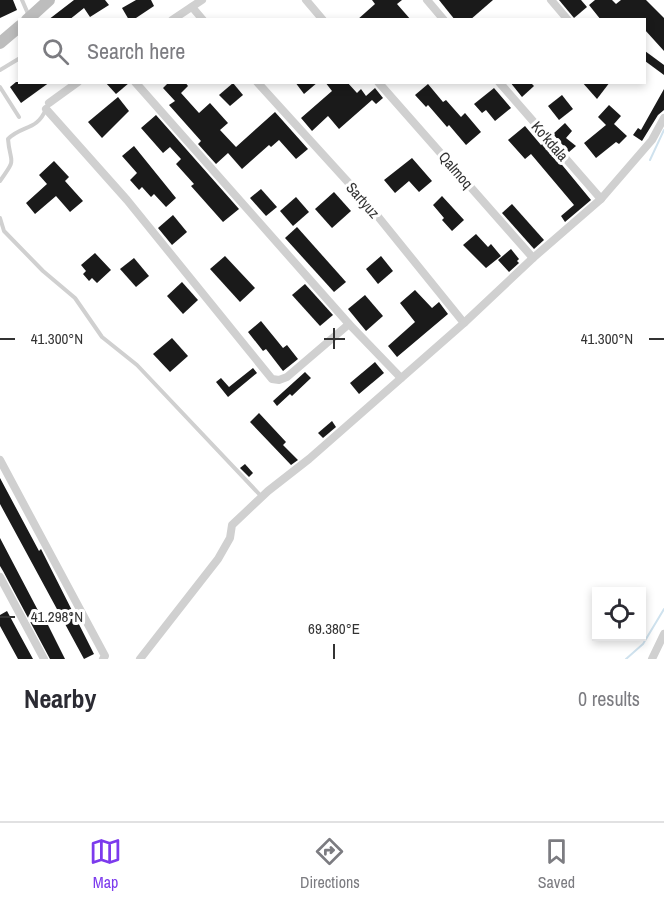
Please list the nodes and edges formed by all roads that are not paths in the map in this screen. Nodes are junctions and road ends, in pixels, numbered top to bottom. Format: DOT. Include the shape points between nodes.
graph roads {
  1 [pos="22,0"];
  2 [pos="202,0"];
  3 [pos="306,0"];
  4 [pos="427,0"];
  5 [pos="551,0"];
  6 [pos="45,1"];
  7 [pos="192,7"];
  8 [pos="28,18"];
  9 [pos="175,18"];
  10 [pos="201,18"];
  11 [pos="321,18"];
  12 [pos="442,18"];
  13 [pos="566,18"];
  14 [pos="18,28"];
  15 [pos="0,44"];
  16 [pos="18,59"];
  17 [pos="0,70"];
  18 [pos="76,84"];
  19 [pos="137,84"];
  20 [pos="259,84"];
  21 [pos="380,84"];
  22 [pos="501,84"];
  23 [pos="0,87"];
  24 [pos="48,106"];
  25 [pos="19,117"];
  26 [pos="664,118"];
  27 [pos="0,181"];
  28 [pos="601,199"];
  29 [pos="0,218"];
  30 [pos="533,258"];
  31 [pos="464,323"];
  32 [pos="349,324"];
  33 [pos="401,378"];
  34 [pos="0,460"];
  35 [pos="261,497"];
  36 [pos="0,577"];
  37 [pos="10,595"];
  38 [pos="0,600"];
  39 [pos="664,634"];
  40 [pos="44,659"];
  41 [pos="103,659"];
  42 [pos="140,659"];
  43 [pos="652,659"];
  1 -- 8 [label="lane"];
  2 -- 7 [label="street"];
  3 -- 11 [label="street"];
  4 -- 12 [label="street"];
  5 -- 13 [label="street"];
  6 -- 8 [label="main road"];
  7 -- 9 [label="street"];
  7 -- 10 [label="street"];
  14 -- 15 [label="main road"];
  16 -- 17 [label="lane"];
  18 -- 24 [label="street"];
  19 -- 32 [label="street"];
  20 -- 31 [label="street, Sartyuz" via="367,203"];
  21 -- 30 [label="street, Qalmoq"];
  22 -- 28 [label="street, Ko'kdala"];
  23 -- 25 [label="lane"];
  24 -- 27 [label="lane" via="42,120 8,139 13,159"];
  24 -- 32 [label="street" via="272,379 287,377"];
  26 -- 28 [label="street" via="652,140"];
  28 -- 30 [label="street"];
  29 -- 35 [label="lane" via="4,231 75,298 102,338 136,365"];
  30 -- 31 [label="street"];
  31 -- 33 [label="street"];
  32 -- 33 [label="street"];
  33 -- 35 [label="street"];
  34 -- 41 [label="street" via="105,656"];
  35 -- 42 [label="street" via="232,525 230,538 218,559"];
  36 -- 37 [label="street"];
  37 -- 38 [label="street"];
  37 -- 40 [label="street"];
  39 -- 43 [label="street"];
}
